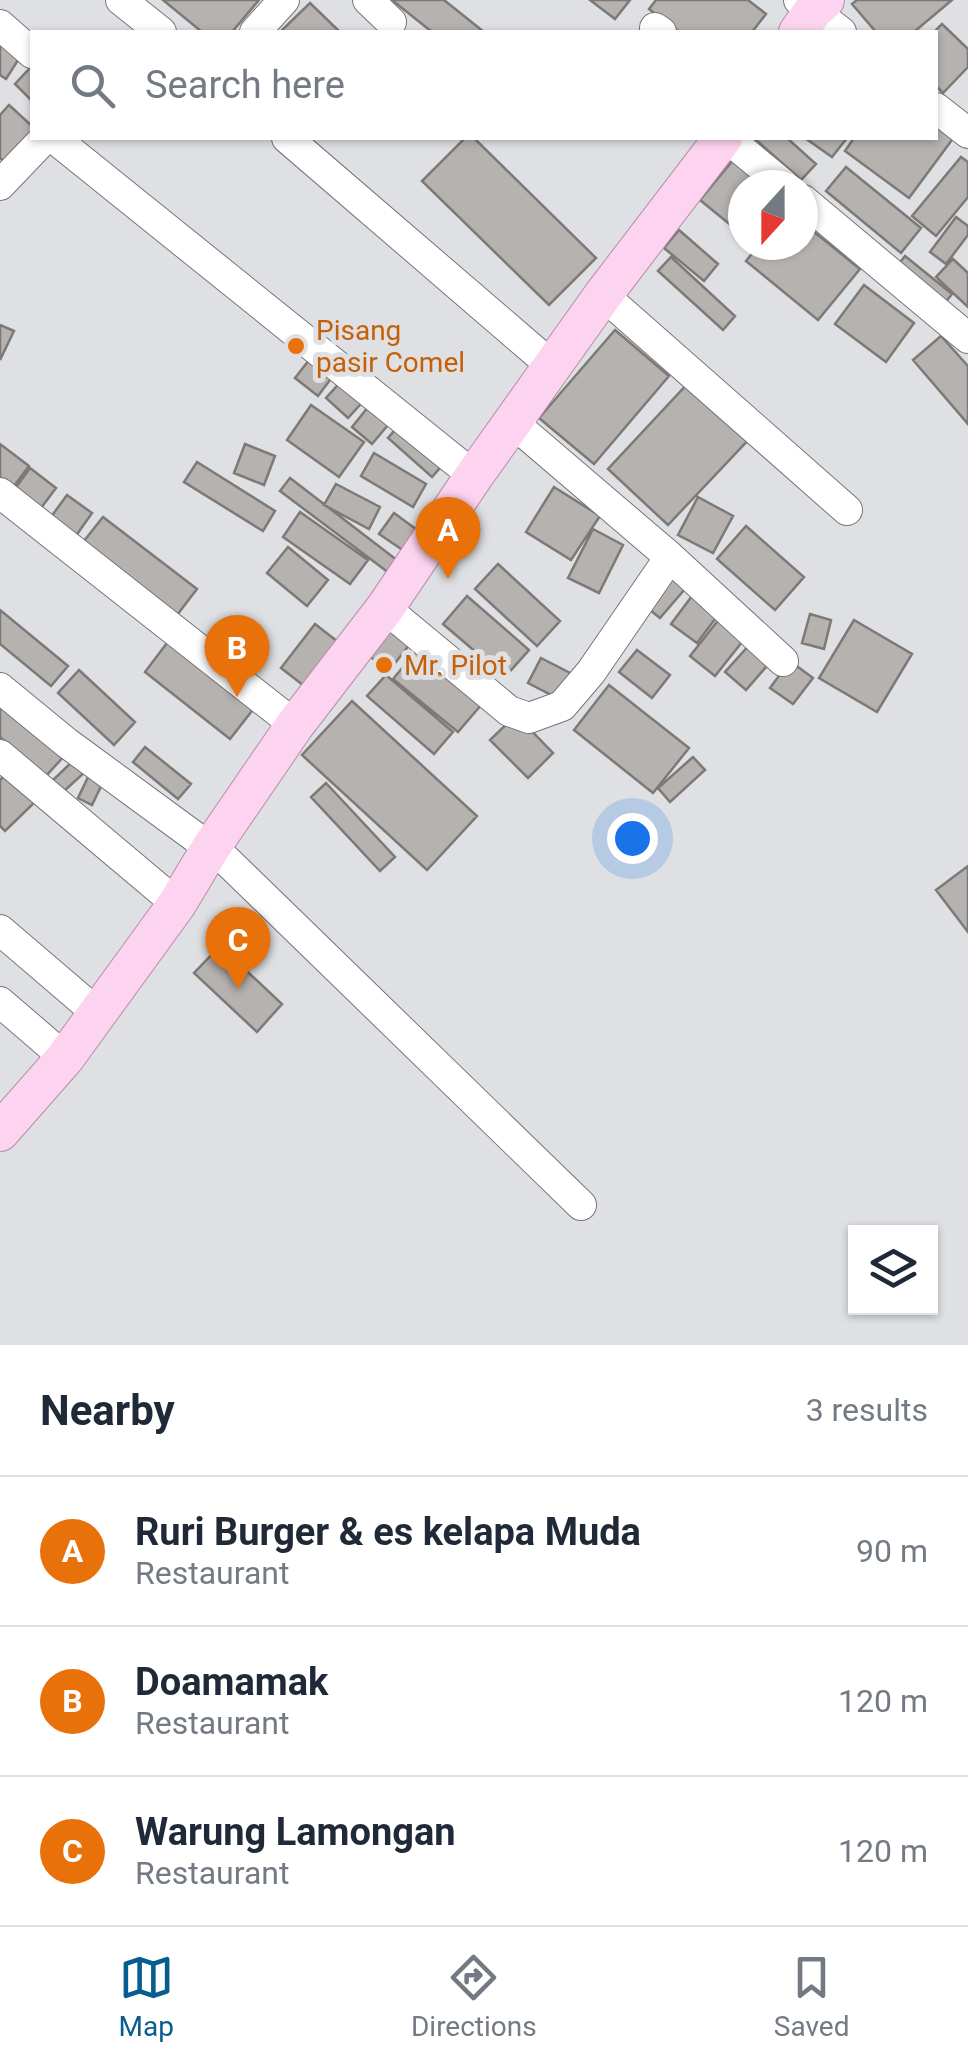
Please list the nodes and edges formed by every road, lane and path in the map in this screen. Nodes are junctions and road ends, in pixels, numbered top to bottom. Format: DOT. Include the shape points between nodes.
graph roads {
  1 [pos="121,0"];
  2 [pos="284,0"];
  3 [pos="368,0"];
  4 [pos="391,22"];
  5 [pos="0,25"];
  6 [pos="158,30"];
  7 [pos="257,30"];
  8 [pos="30,51"];
  9 [pos="938,110"];
  10 [pos="968,134"];
  11 [pos="42,140"];
  12 [pos="57,140"];
  13 [pos="289,140"];
  14 [pos="723,140"];
  15 [pos="728,140"];
  16 [pos="765,170"];
  17 [pos="0,185"];
  18 [pos="818,213"];
  19 [pos="603,295"];
  20 [pos="968,338"];
  21 [pos="552,366"];
  22 [pos="512,422"];
  23 [pos="474,476"];
  24 [pos="0,493"];
  25 [pos="847,510"];
  26 [pos="670,558"];
  27 [pos="385,608"];
  28 [pos="783,661"];
  29 [pos="0,688"];
  30 [pos="295,726"];
  31 [pos="0,755"];
  32 [pos="210,849"];
  33 [pos="178,904"];
  34 [pos="0,930"];
  35 [pos="0,1002"];
  36 [pos="97,1013"];
  37 [pos="65,1058"];
  38 [pos="0,1132"];
  39 [pos="581,1206"];
  1 -- 6 [label="street"];
  2 -- 7 [label="street"];
  3 -- 4 [label="street"];
  5 -- 8 [label="street"];
  9 -- 10 [label="street"];
  11 -- 17 [label="street"];
  12 -- 23 [label="street"];
  13 -- 21 [label="street"];
  14 -- 19 [label="main road"];
  15 -- 16 [label="street"];
  18 -- 20 [label="street"];
  19 -- 21 [label="main road"];
  19 -- 25 [label="street"];
  21 -- 22 [label="main road"];
  22 -- 23 [label="main road"];
  22 -- 26 [label="street"];
  23 -- 27 [label="main road"];
  24 -- 30 [label="street"];
  26 -- 27 [label="street" via="562,706 530,718 509,712"];
  26 -- 28 [label="street"];
  27 -- 30 [label="main road"];
  29 -- 32 [label="street"];
  30 -- 32 [label="main road"];
  31 -- 33 [label="street"];
  32 -- 33 [label="main road"];
  32 -- 39 [label="street"];
  33 -- 36 [label="main road"];
  34 -- 36 [label="street"];
  35 -- 37 [label="street"];
  36 -- 37 [label="main road"];
  37 -- 38 [label="main road"];
}
